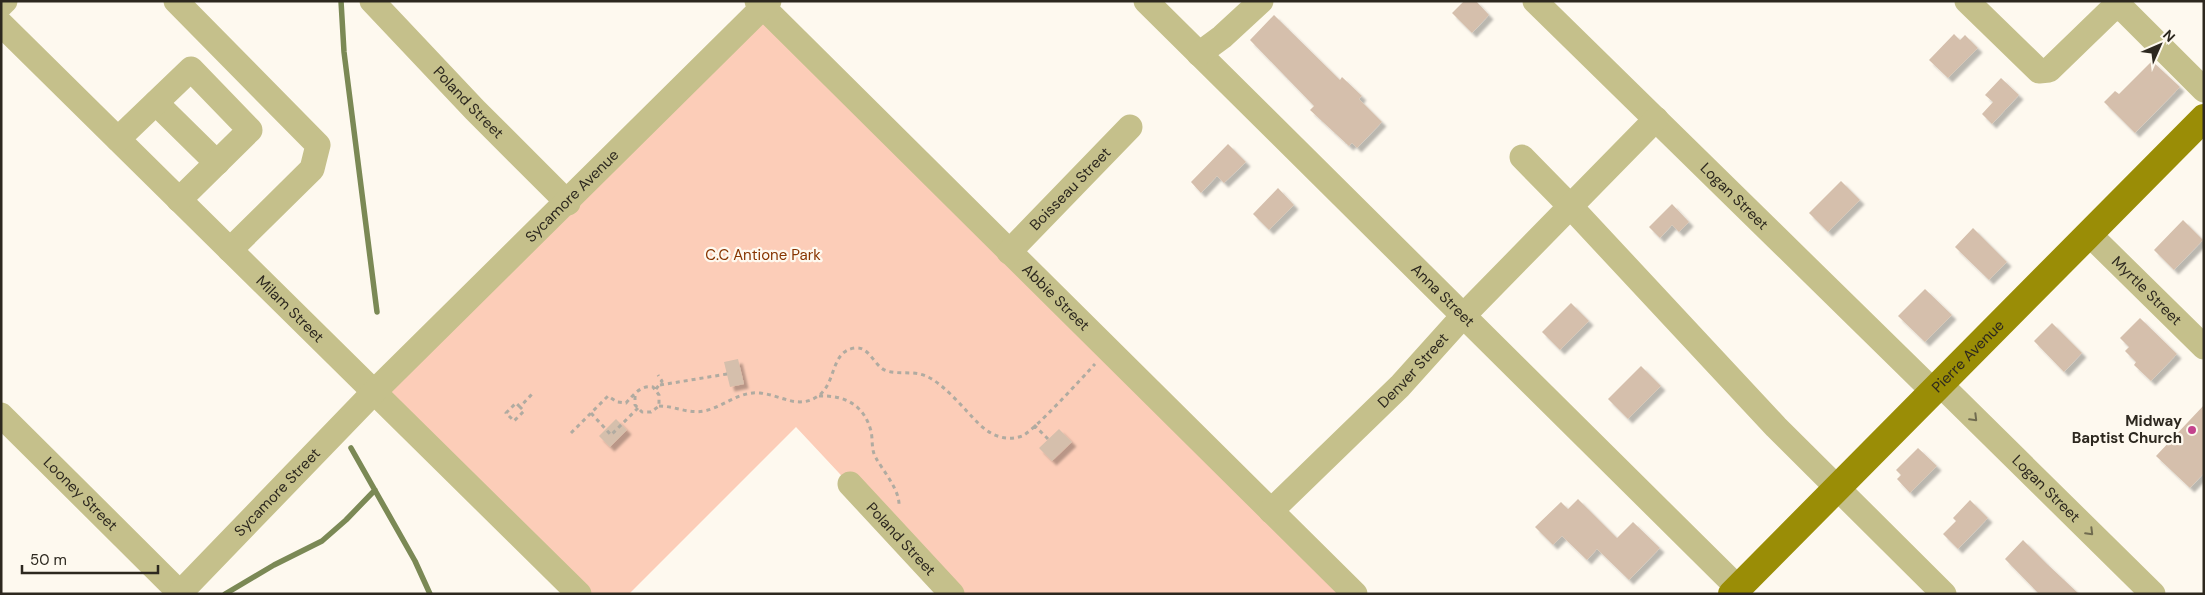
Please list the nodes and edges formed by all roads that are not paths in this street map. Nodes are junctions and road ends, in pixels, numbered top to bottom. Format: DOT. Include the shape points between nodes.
graph roads {
  1 [pos="5,1"];
  2 [pos="176,1"];
  3 [pos="372,1"];
  4 [pos="1146,1"];
  5 [pos="1261,1"];
  6 [pos="1535,1"];
  7 [pos="1967,1"];
  8 [pos="763,3"];
  9 [pos="1,5"];
  10 [pos="2113,5"];
  11 [pos="1,24"];
  12 [pos="1199,54"];
  13 [pos="2204,90"];
  14 [pos="156,103"];
  15 [pos="1656,118"];
  16 [pos="2204,118"];
  17 [pos="1130,127"];
  18 [pos="118,139"];
  19 [pos="1522,158"];
  20 [pos="217,163"];
  21 [pos="179,200"];
  22 [pos="568,203"];
  23 [pos="1570,206"];
  24 [pos="2089,234"];
  25 [pos="230,250"];
  26 [pos="1009,252"];
  27 [pos="1463,316"];
  28 [pos="2204,347"];
  29 [pos="1936,388"];
  30 [pos="374,392"];
  31 [pos="1,415"];
  32 [pos="850,484"];
  33 [pos="1838,487"];
  34 [pos="1271,511"];
  35 [pos="1741,590"];
  36 [pos="180,593"];
  37 [pos="578,594"];
  38 [pos="952,594"];
  39 [pos="1355,594"];
  40 [pos="1944,594"];
  41 [pos="2153,594"];
  1 -- 9 [label="street"];
  2 -- 25 [label="street" via="318,145 312,169"];
  3 -- 22 [label="street, Poland Street"];
  4 -- 12 [label="street, Anna Street"];
  5 -- 12 [label="street"];
  6 -- 15 [label="street, Logan Street"];
  7 -- 10 [label="street" via="2039,71 2049,70"];
  8 -- 22 [label="street, Sycamore Avenue"];
  8 -- 26 [label="street, Abbie Street"];
  10 -- 13 [label="street" via="2123,9"];
  11 -- 18 [label="street, Milam Street"];
  12 -- 27 [label="street, Anna Street"];
  14 -- 18 [label="street"];
  14 -- 20 [label="street"];
  14 -- 20 [label="street" via="191,69 250,130"];
  15 -- 23 [label="street, Denver Street"];
  15 -- 29 [label="street, Logan Street"];
  16 -- 24 [label="main road, Pierre Avenue"];
  17 -- 26 [label="street, Boisseau Street"];
  18 -- 21 [label="street, Milam Street"];
  19 -- 23 [label="street"];
  20 -- 21 [label="street"];
  21 -- 25 [label="street, Milam Street"];
  22 -- 30 [label="street, Sycamore Avenue"];
  23 -- 27 [label="street, Denver Street"];
  23 -- 33 [label="street" via="1776,427"];
  24 -- 28 [label="street, Myrtle Street"];
  24 -- 29 [label="main road, Pierre Avenue"];
  25 -- 30 [label="street, Milam Street"];
  26 -- 34 [label="street, Abbie Street"];
  27 -- 34 [label="street, Denver Street" via="1400,386"];
  27 -- 35 [label="street, Anna Street"];
  29 -- 33 [label="main road, Pierre Avenue"];
  29 -- 41 [label="street, Logan Street, one-way"];
  30 -- 36 [label="street, Sycamore Street"];
  30 -- 37 [label="street, Milam Street"];
  31 -- 36 [label="street, Looney Street"];
  32 -- 38 [label="street, Poland Street"];
  33 -- 35 [label="main road, Pierre Avenue"];
  33 -- 40 [label="street"];
  34 -- 39 [label="street, Abbie Street"];
}
